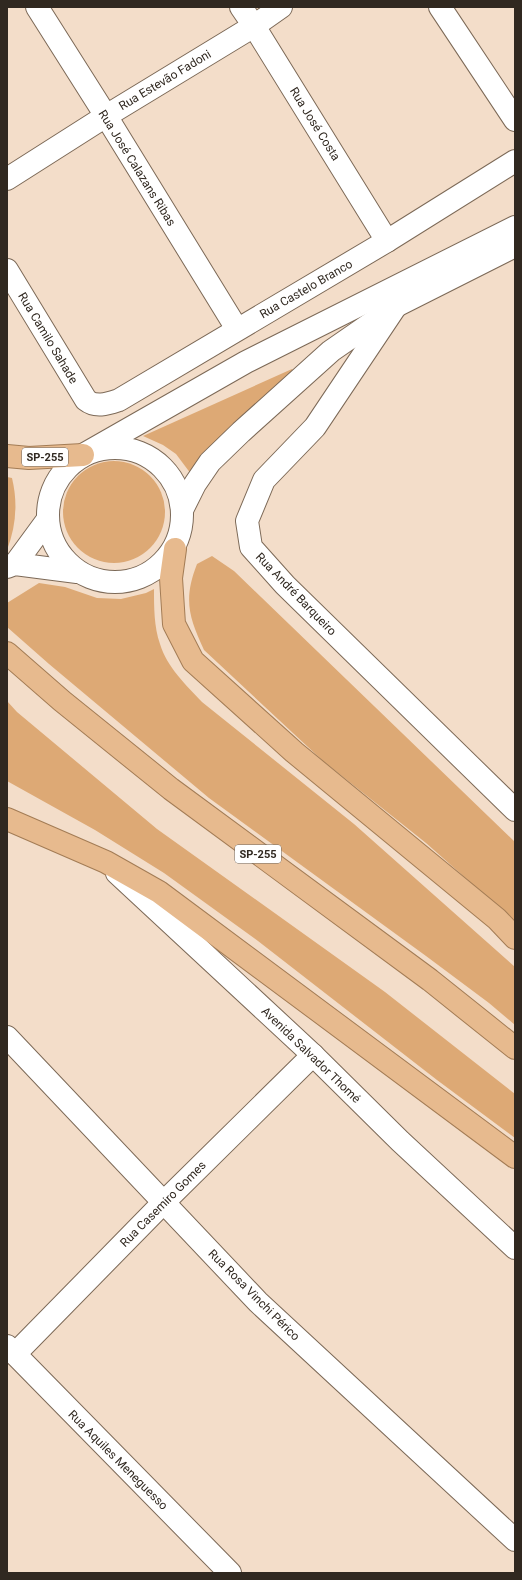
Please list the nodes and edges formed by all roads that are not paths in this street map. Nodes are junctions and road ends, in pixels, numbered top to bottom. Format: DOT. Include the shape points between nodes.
graph roads {
  1 [pos="37,7"];
  2 [pos="241,7"];
  3 [pos="281,7"];
  4 [pos="440,7"];
  5 [pos="254,26"];
  6 [pos="106,116"];
  7 [pos="515,120"];
  8 [pos="515,160"];
  9 [pos="7,179"];
  10 [pos="515,227"];
  11 [pos="387,241"];
  12 [pos="515,246"];
  13 [pos="7,270"];
  14 [pos="396,306"];
  15 [pos="237,329"];
  16 [pos="91,404"];
  17 [pos="83,455"];
  18 [pos="7,456"];
  19 [pos="182,510"];
  20 [pos="48,520"];
  21 [pos="175,549"];
  22 [pos="11,565"];
  23 [pos="77,572"];
  24 [pos="7,653"];
  25 [pos="515,810"];
  26 [pos="7,819"];
  27 [pos="106,862"];
  28 [pos="515,938"];
  29 [pos="7,1037"];
  30 [pos="515,1048"];
  31 [pos="313,1055"];
  32 [pos="515,1157"];
  33 [pos="164,1202"];
  34 [pos="515,1248"];
  35 [pos="11,1350"];
  36 [pos="515,1540"];
  37 [pos="230,1573"];
  1 -- 6 [label="street, Rua José Calazans Ribas"];
  2 -- 5 [label="street, Rua José Costa"];
  3 -- 5 [label="street, Rua Estevão Fadoni"];
  4 -- 7 [label="street"];
  5 -- 6 [label="street, Rua Estevão Fadoni"];
  5 -- 11 [label="street, Rua José Costa"];
  6 -- 9 [label="street, Rua Estevão Fadoni"];
  6 -- 15 [label="street, Rua José Calazans Ribas"];
  8 -- 11 [label="street, Rua Castelo Branco"];
  10 -- 17 [label="street" via="246,362"];
  11 -- 15 [label="street, Rua Castelo Branco"];
  12 -- 14 [label="street"];
  13 -- 16 [label="street, Rua Camilo Sahade" via="79,390"];
  14 -- 19 [label="street" via="330,351 241,432 210,462"];
  14 -- 25 [label="street, Rua André Barqueiro" via="315,427 264,480 247,521 251,547 285,585"];
  15 -- 16 [label="street, Rua Castelo Branco" via="119,400 107,404"];
  17 -- 18 [label="highway, SP-255" via="29,458"];
  17 -- 19 [label="street" via="117,447 140,451 160,463 174,480 182,502"];
  17 -- 20 [label="street" via="60,476 51,493"];
  19 -- 21 [label="street" via="180,538"];
  20 -- 22 [label="street"];
  20 -- 23 [label="street" via="55,546 64,560"];
  21 -- 23 [label="street" via="160,566 141,578 120,584 97,581"];
  21 -- 28 [label="highway" via="171,578 174,624 193,661 294,752 497,919"];
  22 -- 23 [label="street"];
  24 -- 30 [label="highway, SP-255" via="171,790 430,980"];
  26 -- 27 [label="highway"];
  27 -- 31 [label="street, Avenida Salvador Thomé"];
  27 -- 32 [label="highway" via="159,892"];
  29 -- 33 [label="street, Rua Rosa Vinchi Périco"];
  31 -- 33 [label="street, Rua Casemiro Gomes"];
  31 -- 34 [label="street, Avenida Salvador Thomé" via="400,1141"];
  33 -- 35 [label="street, Rua Casemiro Gomes"];
  33 -- 36 [label="street, Rua Rosa Vinchi Périco" via="258,1302"];
  35 -- 37 [label="street, Rua Aquiles Meneguesso"];
}
